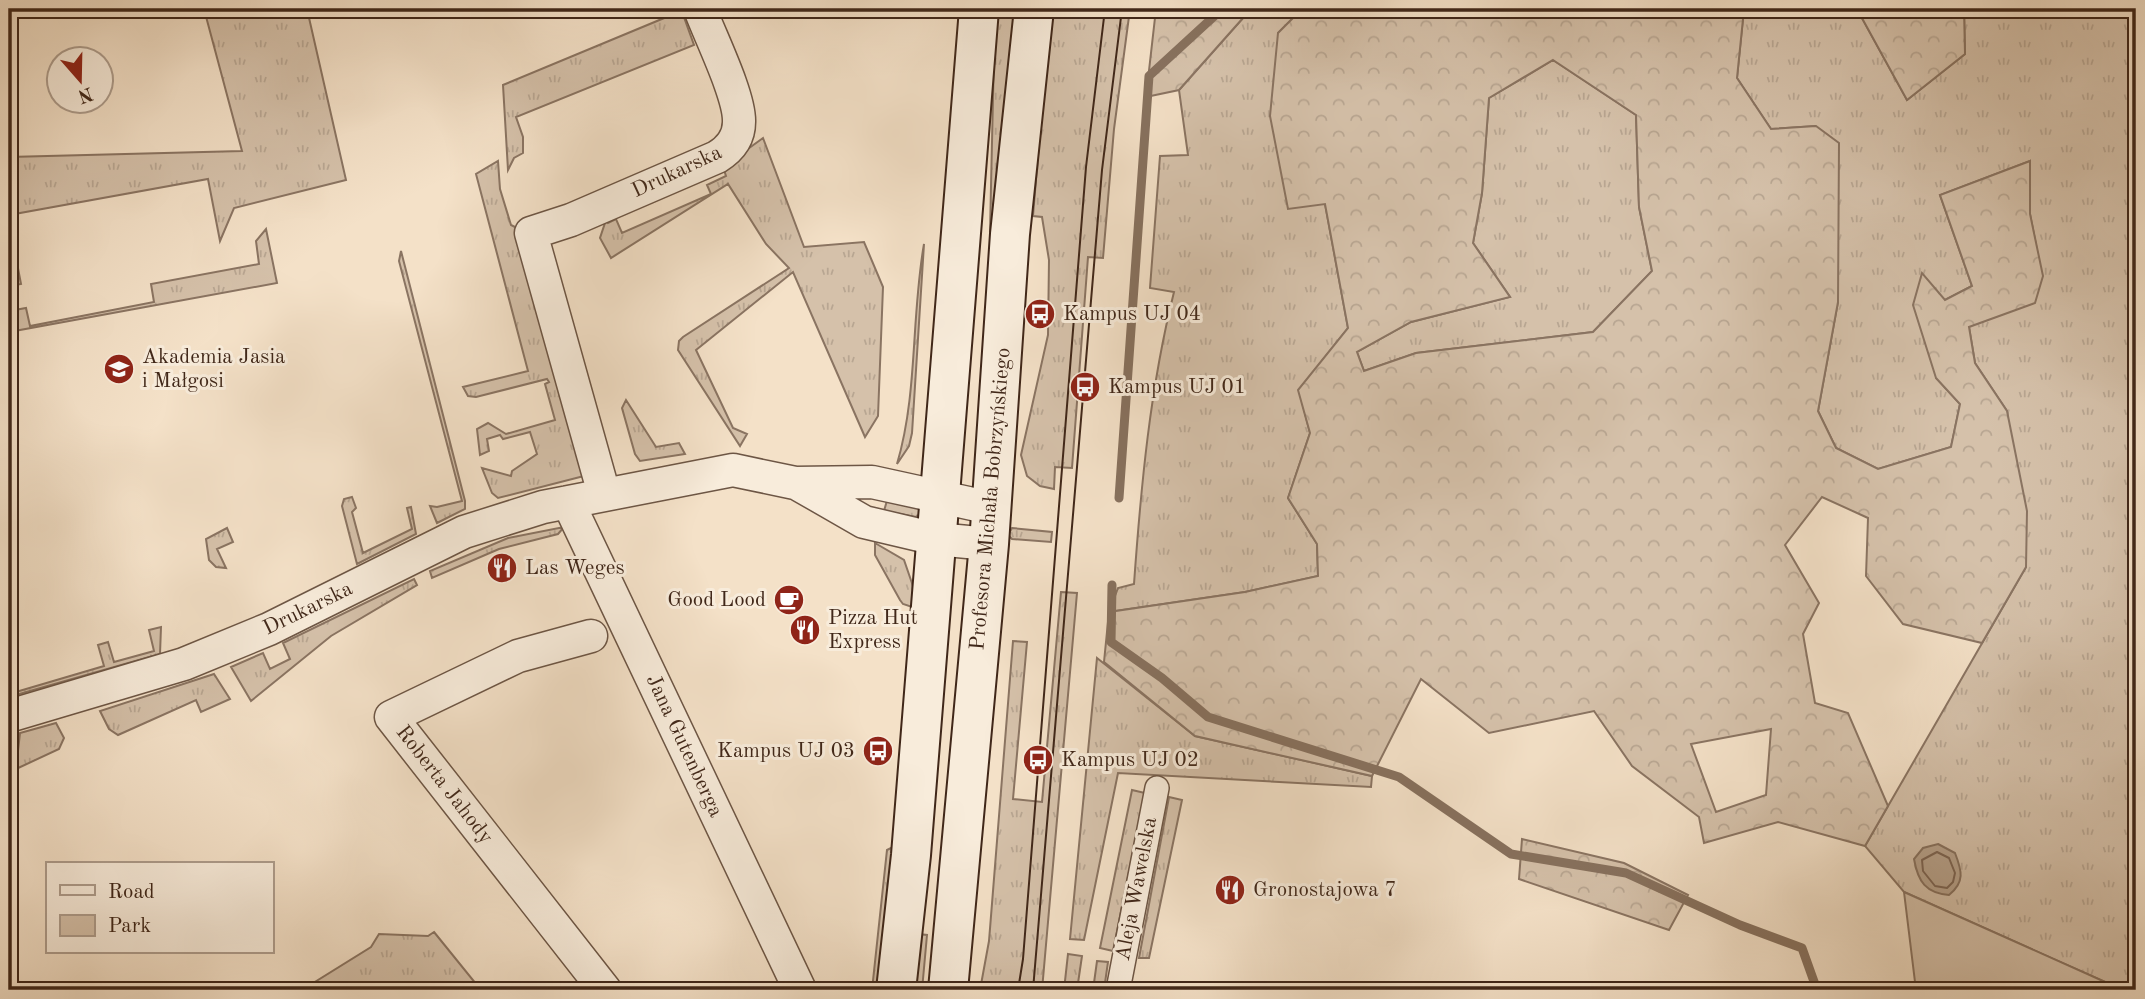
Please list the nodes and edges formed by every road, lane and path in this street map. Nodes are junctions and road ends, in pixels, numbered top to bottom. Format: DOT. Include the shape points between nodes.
graph roads {
  1 [pos="979,9"];
  2 [pos="1034,9"];
  3 [pos="705,23"];
  4 [pos="795,483"];
  5 [pos="604,494"];
  6 [pos="939,497"];
  7 [pos="568,502"];
  8 [pos="990,526"];
  9 [pos="936,539"];
  10 [pos="591,636"];
  11 [pos="9,716"];
  12 [pos="1157,788"];
  13 [pos="605,990"];
  14 [pos="800,990"];
  15 [pos="896,990"];
  16 [pos="948,990"];
  17 [pos="1118,990"];
  1 -- 6 [label="main road"];
  2 -- 8 [label="main road, Profesora Michała Bobrzyńskiego" via="1010,234"];
  3 -- 5 [label="street, Drukarska" via="740,120 736,139 726,151 571,220 531,233"];
  4 -- 5 [label="street, Drukarska" via="733,470"];
  4 -- 6 [label="street, Drukarska" via="872,482"];
  4 -- 9 [label="street, Drukarska" via="864,522"];
  5 -- 7 [label="street, Drukarska"];
  6 -- 8 [label="street, Drukarska"];
  6 -- 9 [label="main road"];
  7 -- 11 [label="street, Drukarska" via="464,532 269,629 184,664"];
  7 -- 14 [label="street, Jana Gutenberga"];
  8 -- 9 [label="street, Drukarska"];
  8 -- 16 [label="main road, Profesora Michała Bobrzyńskiego"];
  9 -- 15 [label="main road"];
  10 -- 13 [label="street, Roberta Jahody" via="518,656 391,717"];
  12 -- 17 [label="street, Aleja Wawelska"];
}
